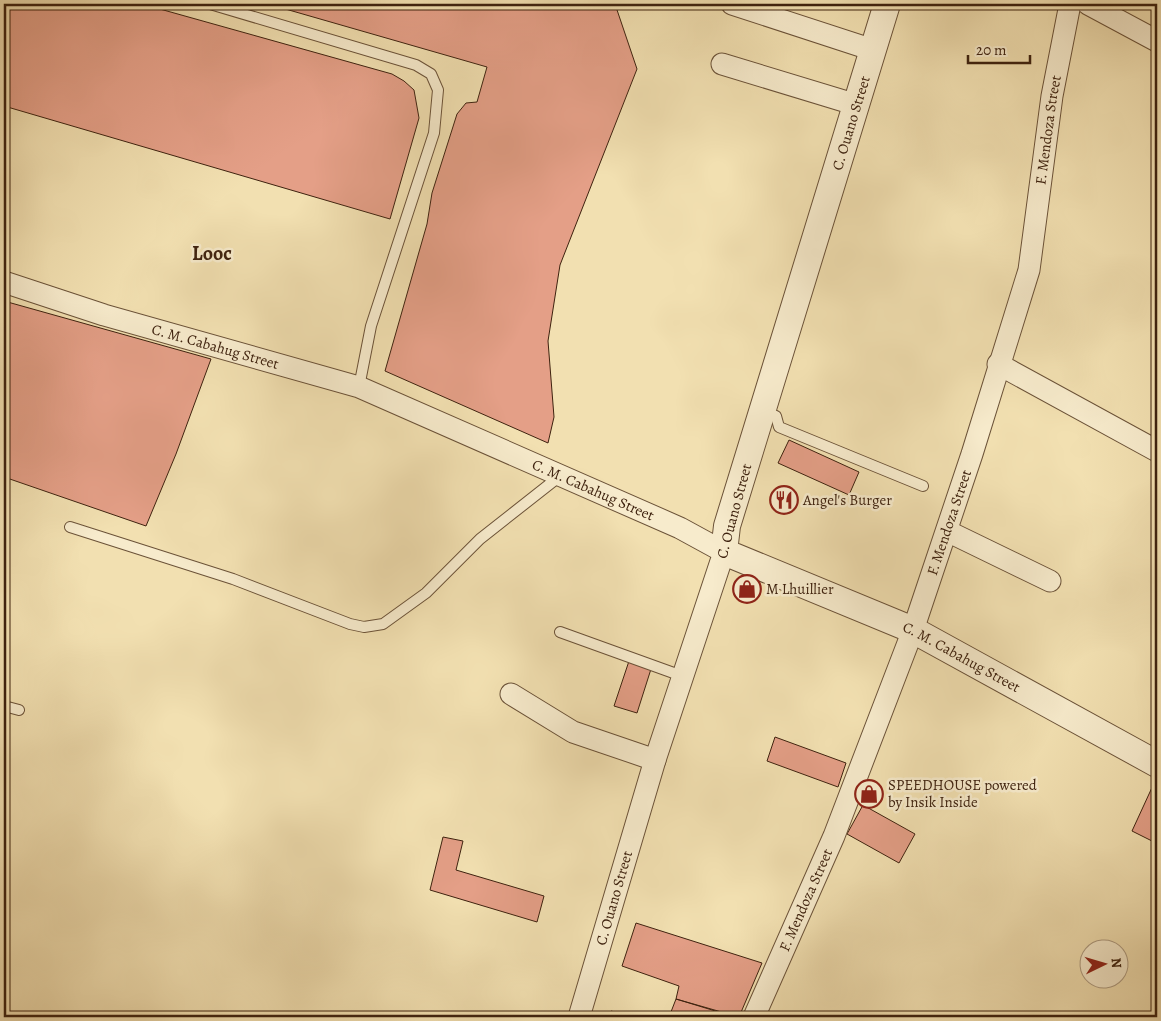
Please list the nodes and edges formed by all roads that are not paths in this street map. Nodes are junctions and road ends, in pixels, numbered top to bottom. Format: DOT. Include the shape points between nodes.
graph roads {
  1 [pos="210,4"];
  2 [pos="732,4"];
  3 [pos="886,4"];
  4 [pos="1070,4"];
  5 [pos="1088,4"];
  6 [pos="1157,41"];
  7 [pos="873,50"];
  8 [pos="722,64"];
  9 [pos="857,105"];
  10 [pos="4,282"];
  11 [pos="998,364"];
  12 [pos="359,387"];
  13 [pos="767,426"];
  14 [pos="1157,451"];
  15 [pos="561,475"];
  16 [pos="923,486"];
  17 [pos="70,527"];
  18 [pos="947,531"];
  19 [pos="724,552"];
  20 [pos="1050,581"];
  21 [pos="912,630"];
  22 [pos="560,632"];
  23 [pos="682,676"];
  24 [pos="511,694"];
  25 [pos="4,706"];
  26 [pos="19,710"];
  27 [pos="655,760"];
  28 [pos="1157,764"];
  29 [pos="579,1017"];
  30 [pos="754,1017"];
  1 -- 12 [label="lane" via="416,64 431,74 438,90 434,133 371,326"];
  2 -- 7 [label="street"];
  3 -- 7 [label="street, C. Ouano Street"];
  4 -- 11 [label="street, F. Mendoza Street" via="1052,96 1029,270"];
  5 -- 6 [label="street"];
  7 -- 9 [label="street, C. Ouano Street"];
  8 -- 9 [label="street"];
  9 -- 13 [label="street, C. Ouano Street"];
  10 -- 12 [label="street, C. M. Cabahug Street" via="104,315"];
  11 -- 14 [label="street"];
  11 -- 18 [label="street, F. Mendoza Street"];
  12 -- 15 [label="street, C. M. Cabahug Street"];
  13 -- 16 [label="lane"];
  13 -- 19 [label="street, C. Ouano Street" via="727,526"];
  15 -- 17 [label="lane" via="480,539 426,593 383,624 350,624 233,579"];
  15 -- 19 [label="street, C. M. Cabahug Street" via="680,528"];
  18 -- 20 [label="street"];
  18 -- 21 [label="street, F. Mendoza Street"];
  19 -- 21 [label="street, C. M. Cabahug Street"];
  19 -- 23 [label="street, C. Ouano Street"];
  21 -- 28 [label="street, C. M. Cabahug Street"];
  21 -- 30 [label="street, F. Mendoza Street" via="834,836"];
  22 -- 23 [label="lane"];
  23 -- 27 [label="street, C. Ouano Street"];
  24 -- 27 [label="street" via="573,732"];
  25 -- 26 [label="lane"];
  27 -- 29 [label="street, C. Ouano Street"];
}
